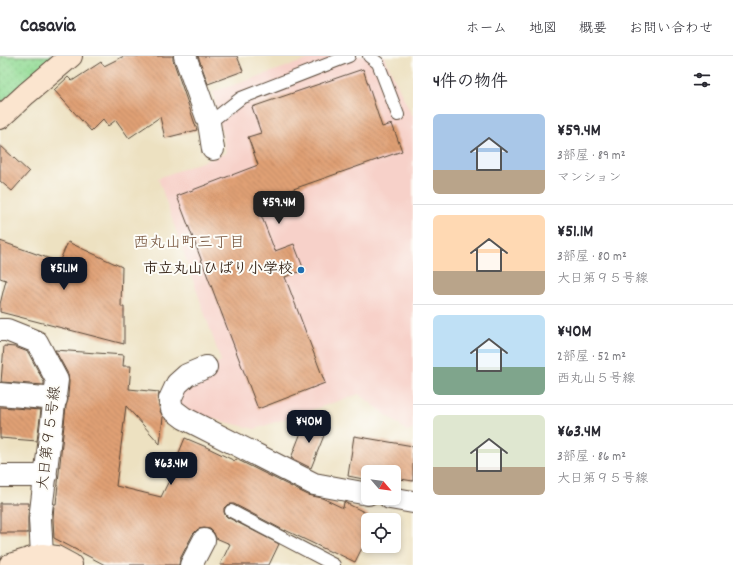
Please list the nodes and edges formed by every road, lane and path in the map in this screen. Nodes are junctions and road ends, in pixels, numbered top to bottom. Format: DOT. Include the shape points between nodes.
graph roads {
  1 [pos="71,56"];
  2 [pos="185,56"];
  3 [pos="349,56"];
  4 [pos="369,56"];
  5 [pos="398,115"];
  6 [pos="0,118"];
  7 [pos="209,123"];
  8 [pos="212,149"];
  9 [pos="0,330"];
  10 [pos="206,367"];
  11 [pos="0,394"];
  12 [pos="56,399"];
  13 [pos="0,476"];
  14 [pos="46,476"];
  15 [pos="361,493"];
  16 [pos="401,500"];
  17 [pos="413,502"];
  18 [pos="231,511"];
  19 [pos="204,540"];
  20 [pos="42,555"];
  21 [pos="10,565"];
  22 [pos="71,565"];
  23 [pos="191,565"];
  24 [pos="334,565"];
  1 -- 6 [label="street"];
  2 -- 7 [label="street"];
  3 -- 7 [label="lane" via="241,98"];
  4 -- 5 [label="lane" via="378,62"];
  7 -- 8 [label="street"];
  9 -- 12 [label="street, 大日第９５号線" via="7,330 37,342 57,380"];
  10 -- 15 [label="street" via="187,375 177,384 170,400 172,409 184,418 314,484"];
  11 -- 12 [label="street"];
  12 -- 14 [label="street, 大日第９５号線"];
  13 -- 14 [label="street"];
  14 -- 20 [label="street, 大日第９５号線" via="40,519"];
  16 -- 17 [label="street"];
  18 -- 24 [label="lane"];
  19 -- 23 [label="street"];
  20 -- 21 [label="street"];
  20 -- 22 [label="street" via="56,557"];
}
